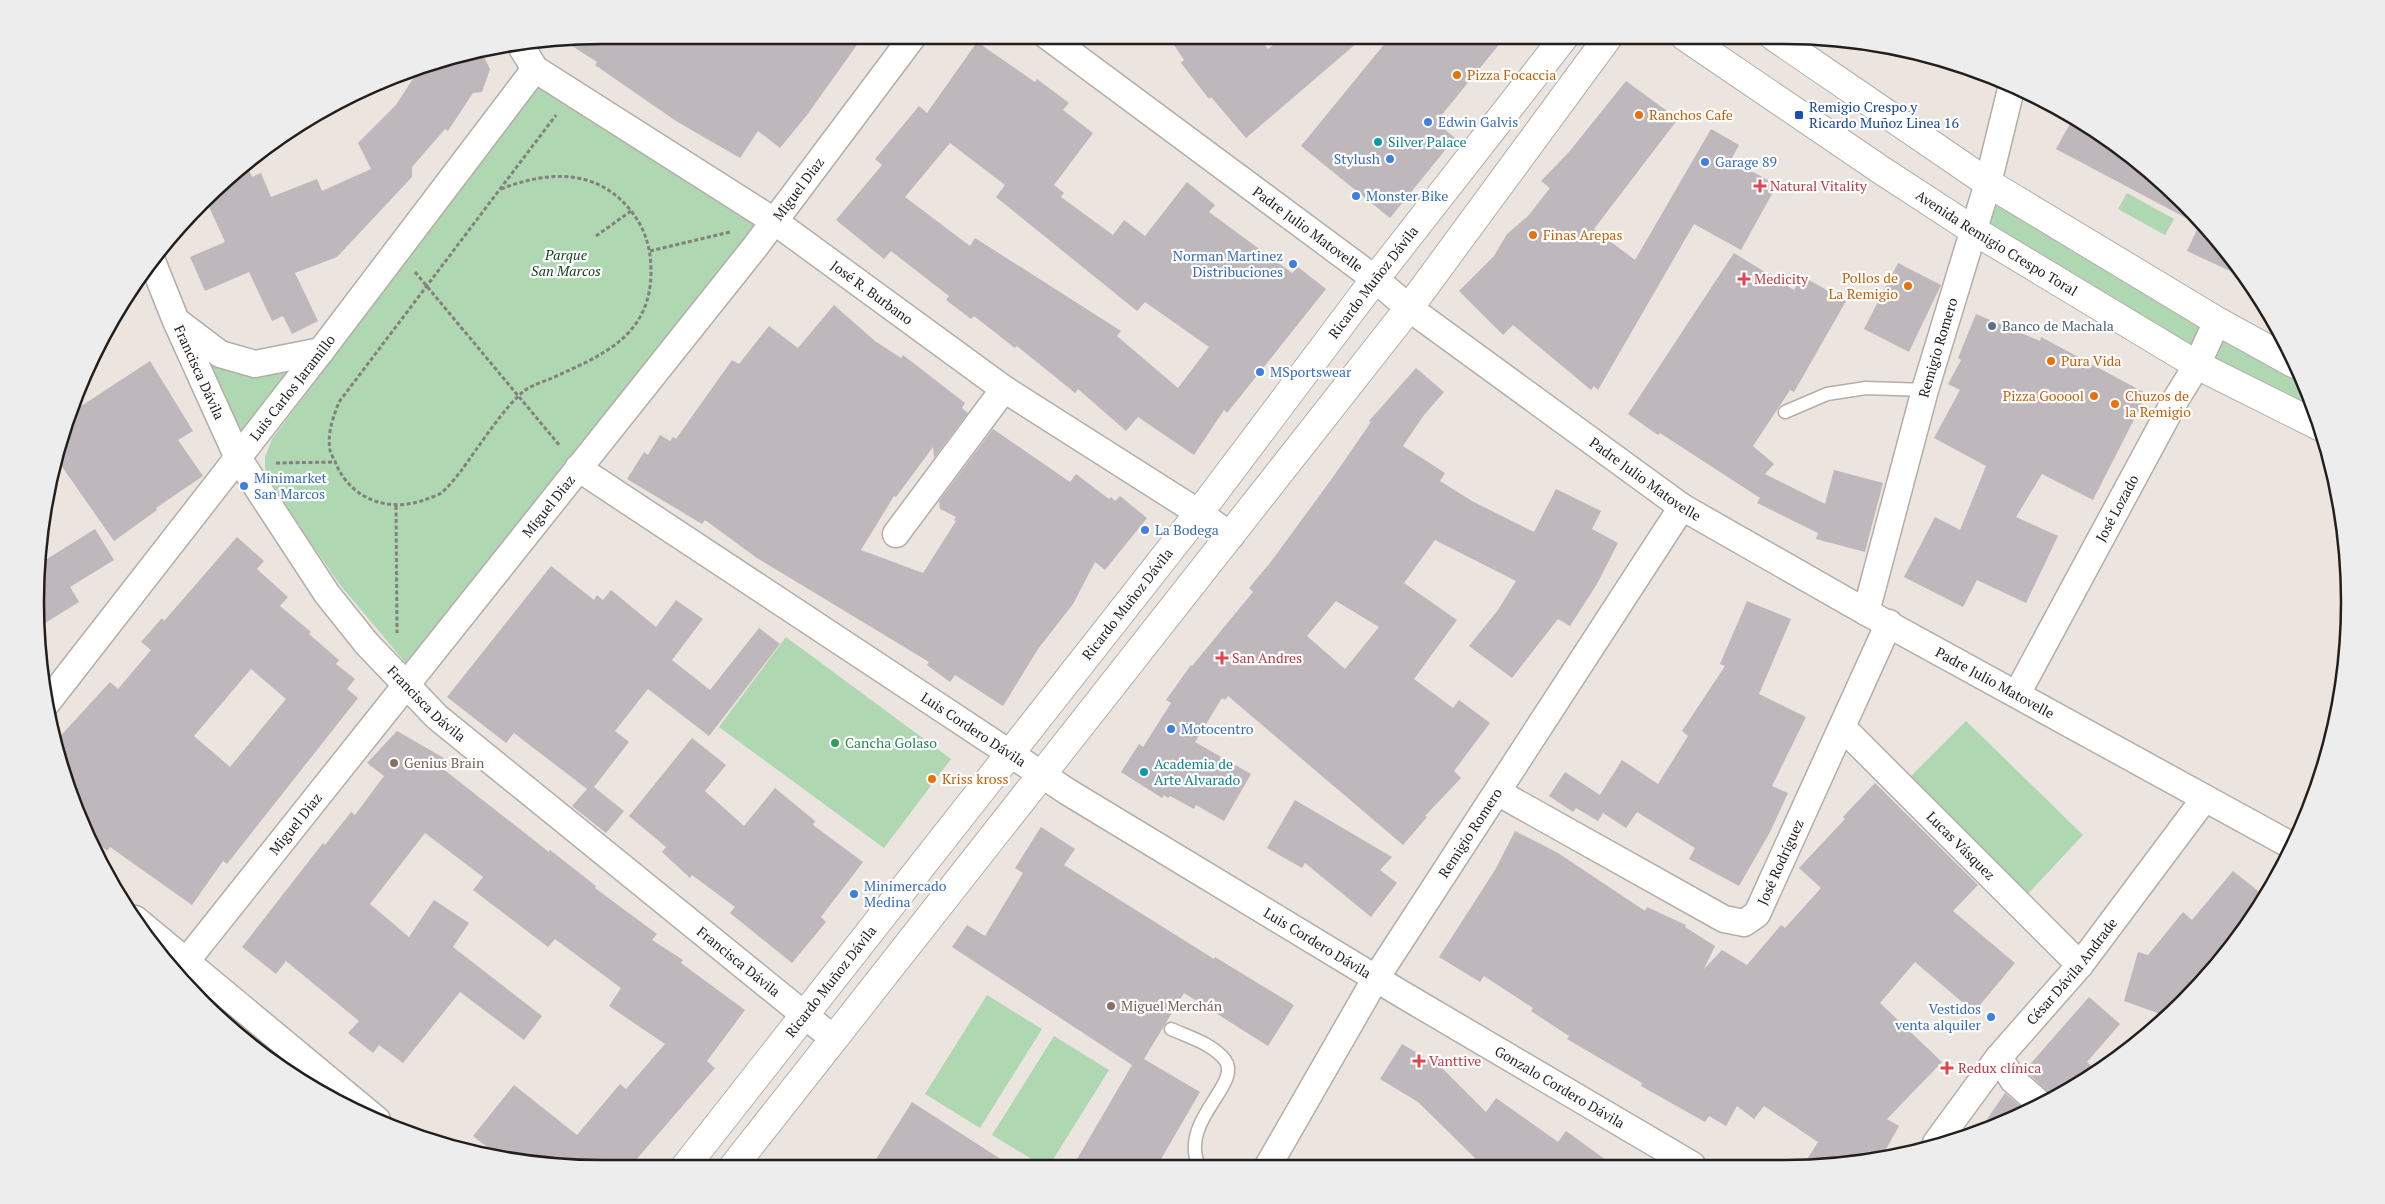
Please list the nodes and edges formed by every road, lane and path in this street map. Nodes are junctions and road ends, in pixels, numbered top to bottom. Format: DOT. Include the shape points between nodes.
graph roads {
  1 [pos="907,44"];
  2 [pos="1058,44"];
  3 [pos="1559,44"];
  4 [pos="1603,44"];
  5 [pos="1696,44"];
  6 [pos="1785,44"];
  7 [pos="523,50"];
  8 [pos="535,69"];
  9 [pos="572,92"];
  10 [pos="2010,92"];
  11 [pos="1988,182"];
  12 [pos="501,189"];
  13 [pos="631,211"];
  14 [pos="774,221"];
  15 [pos="1973,230"];
  16 [pos="596,236"];
  17 [pos="650,250"];
  18 [pos="397,251"];
  19 [pos="155,268"];
  20 [pos="1375,279"];
  21 [pos="427,287"];
  22 [pos="1409,308"];
  23 [pos="176,321"];
  24 [pos="2217,321"];
  25 [pos="321,351"];
  26 [pos="2286,359"];
  27 [pos="2197,365"];
  28 [pos="1004,389"];
  29 [pos="1925,390"];
  30 [pos="518,397"];
  31 [pos="1785,412"];
  32 [pos="2312,422"];
  33 [pos="241,461"];
  34 [pos="336,462"];
  35 [pos="578,468"];
  36 [pos="396,506"];
  37 [pos="1682,507"];
  38 [pos="1199,513"];
  39 [pos="896,534"];
  40 [pos="1231,536"];
  41 [pos="1877,618"];
  42 [pos="401,682"];
  43 [pos="2017,694"];
  44 [pos="52,697"];
  45 [pos="1842,727"];
  46 [pos="1009,752"];
  47 [pos="1043,776"];
  48 [pos="1498,792"];
  49 [pos="2205,798"];
  50 [pos="2287,843"];
  51 [pos="2080,965"];
  52 [pos="180,968"];
  53 [pos="181,969"];
  54 [pos="1376,978"];
  55 [pos="805,1015"];
  56 [pos="1171,1029"];
  57 [pos="834,1039"];
  58 [pos="1999,1057"];
  59 [pos="2036,1100"];
  60 [pos="355,1103"];
  61 [pos="1940,1137"];
  62 [pos="691,1160"];
  63 [pos="739,1160"];
  64 [pos="1198,1160"];
  65 [pos="1271,1160"];
  66 [pos="1684,1160"];
  1 -- 14 [label="street, Miguel Diaz"];
  2 -- 20 [label="street, Padre Julio Matovelle"];
  3 -- 20 [label="main road, Ricardo Muñoz Dávila"];
  4 -- 22 [label="main road"];
  5 -- 15 [label="main road, Avenida Remigio Crespo Toral"];
  6 -- 11 [label="main road"];
  7 -- 8 [label="street, José R. Burbano"];
  8 -- 9 [label="street, José R. Burbano"];
  8 -- 18 [label="street, Luis Carlos Jaramillo"];
  9 -- 12 [label="path"];
  9 -- 14 [label="street, José R. Burbano"];
  10 -- 11 [label="street, Remigio Romero"];
  11 -- 15 [label="street, Remigio Romero"];
  11 -- 24 [label="main road"];
  12 -- 13 [label="path" via="543,176 586,179 606,188"];
  12 -- 21 [label="path"];
  13 -- 16 [label="path"];
  13 -- 17 [label="path" via="641,224"];
  14 -- 17 [label="path"];
  14 -- 28 [label="street, José R. Burbano"];
  14 -- 35 [label="street, Miguel Diaz"];
  15 -- 27 [label="main road, Avenida Remigio Crespo Toral"];
  15 -- 29 [label="street, Remigio Romero"];
  17 -- 30 [label="path" via="648,301 638,322 622,341 608,352 525,390"];
  18 -- 21 [label="path"];
  18 -- 25 [label="street, Luis Carlos Jaramillo"];
  19 -- 23 [label="street, Francisca Dávila"];
  20 -- 22 [label="street, Padre Julio Matovelle"];
  20 -- 38 [label="main road, Ricardo Muñoz Dávila"];
  21 -- 30 [label="path"];
  21 -- 34 [label="path" via="338,402 330,426 330,451"];
  22 -- 37 [label="street, Padre Julio Matovelle"];
  22 -- 40 [label="main road"];
  23 -- 25 [label="street" via="220,354 255,364"];
  23 -- 33 [label="street, Francisca Dávila"];
  24 -- 26 [label="main road"];
  24 -- 27 [label="street, José Lozado"];
  25 -- 33 [label="street, Luis Carlos Jaramillo"];
  27 -- 32 [label="main road, Avenida Remigio Crespo Toral"];
  27 -- 43 [label="street, José Lozado"];
  28 -- 38 [label="street, José R. Burbano"];
  28 -- 39 [label="street"];
  29 -- 31 [label="lane" via="1866,388 1827,394"];
  29 -- 41 [label="street, Remigio Romero"];
  30 -- 35 [label="path"];
  30 -- 36 [label="path" via="441,493 418,503"];
  33 -- 34 [label="path"];
  33 -- 42 [label="street, Francisca Dávila" via="327,594"];
  33 -- 44 [label="street, Luis Carlos Jaramillo"];
  34 -- 36 [label="path" via="342,476 356,492 376,503"];
  35 -- 42 [label="street, Miguel Diaz"];
  35 -- 46 [label="street, Luis Cordero Dávila"];
  36 -- 42 [label="path"];
  37 -- 41 [label="street, Padre Julio Matovelle"];
  37 -- 48 [label="street, Remigio Romero"];
  38 -- 40 [label="street, José R. Burbano"];
  38 -- 46 [label="main road, Ricardo Muñoz Dávila"];
  40 -- 47 [label="main road"];
  41 -- 43 [label="street, Padre Julio Matovelle"];
  41 -- 45 [label="street, José Rodríguez"];
  42 -- 52 [label="street, Miguel Diaz"];
  42 -- 55 [label="street, Francisca Dávila" via="437,717"];
  43 -- 49 [label="street, Padre Julio Matovelle"];
  45 -- 48 [label="street, José Rodríguez" via="1757,914 1744,923 1724,919"];
  45 -- 51 [label="street, Lucas Vásquez"];
  46 -- 47 [label="street, Luis Cordero Dávila"];
  46 -- 55 [label="main road, Ricardo Muñoz Dávila"];
  47 -- 54 [label="street, Luis Cordero Dávila"];
  47 -- 57 [label="main road"];
  48 -- 54 [label="street, Remigio Romero"];
  49 -- 50 [label="street, Padre Julio Matovelle"];
  49 -- 51 [label="street, César Dávila Andrade"];
  51 -- 58 [label="street, César Dávila Andrade"];
  53 -- 60 [label="street"];
  54 -- 65 [label="street, Remigio Romero"];
  54 -- 66 [label="street, Gonzalo Cordero Dávila"];
  55 -- 57 [label="street, Francisca Dávila"];
  55 -- 62 [label="main road, Ricardo Muñoz Dávila"];
  56 -- 64 [label="lane" via="1210,1047 1226,1061 1229,1071 1193,1142"];
  57 -- 63 [label="main road"];
  58 -- 59 [label="street" via="2013,1080"];
  58 -- 61 [label="street, César Dávila Andrade"];
}
